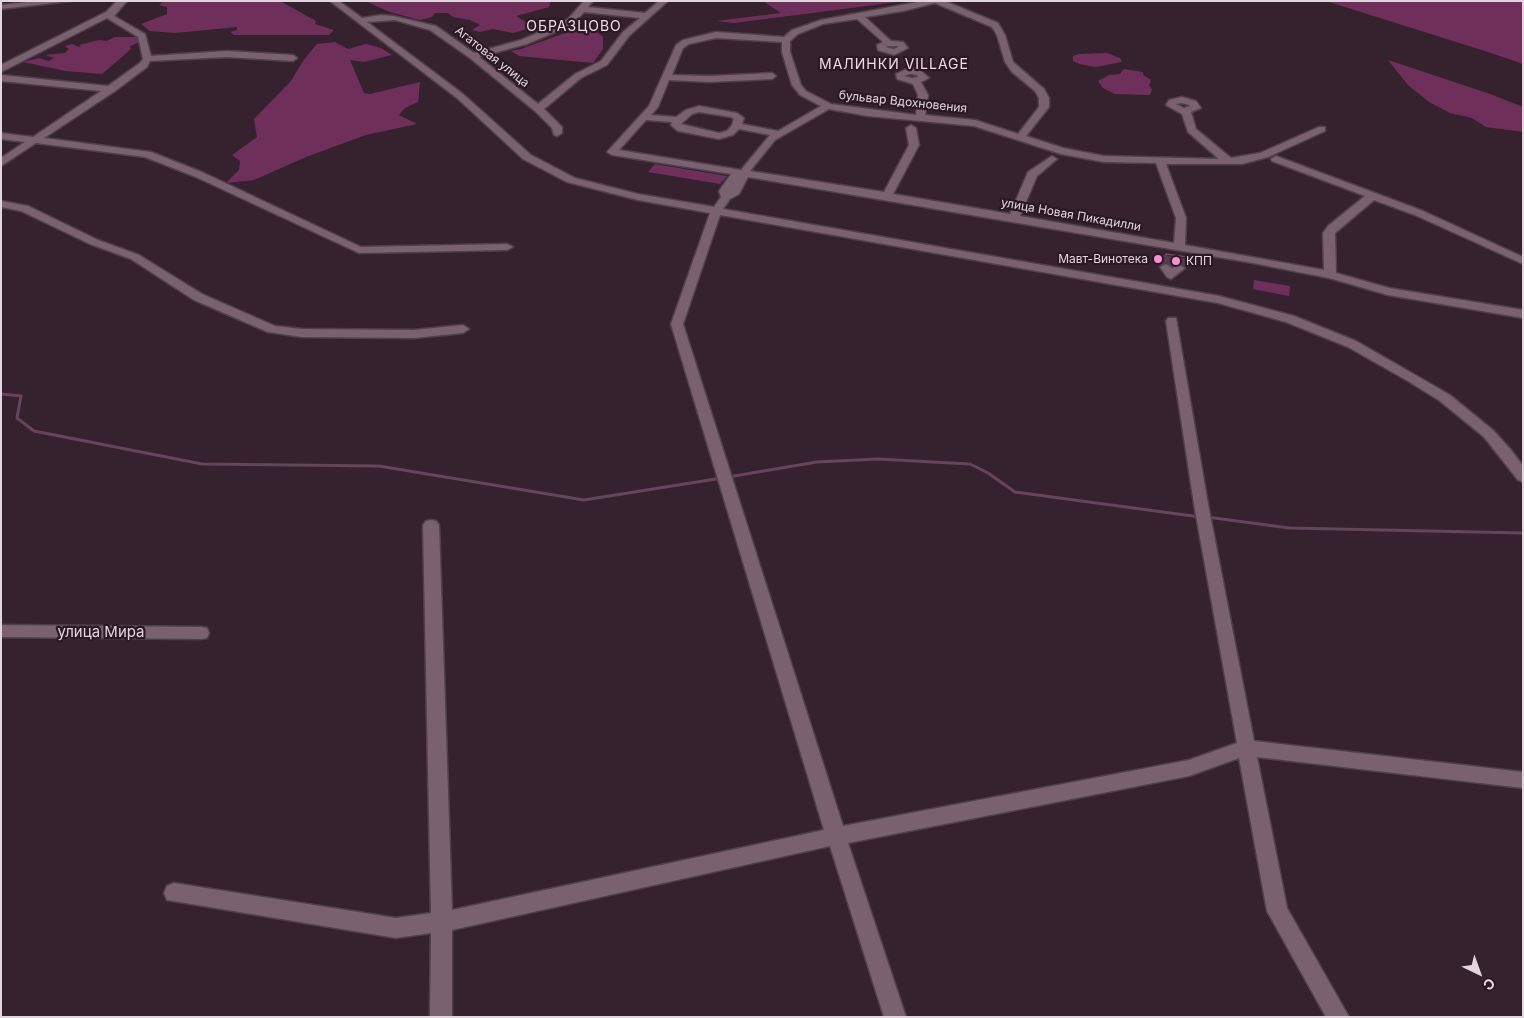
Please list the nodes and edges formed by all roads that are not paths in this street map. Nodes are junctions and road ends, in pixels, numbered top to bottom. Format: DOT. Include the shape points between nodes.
graph roads {
  1 [pos="66,1"];
  2 [pos="123,1"];
  3 [pos="334,1"];
  4 [pos="589,1"];
  5 [pos="664,1"];
  6 [pos="933,1"];
  7 [pos="938,1"];
  8 [pos="913,3"];
  9 [pos="1,7"];
  10 [pos="582,9"];
  11 [pos="109,14"];
  12 [pos="647,16"];
  13 [pos="859,16"];
  14 [pos="361,21"];
  15 [pos="786,40"];
  16 [pos="889,42"];
  17 [pos="473,56"];
  18 [pos="293,58"];
  19 [pos="147,59"];
  20 [pos="1,69"];
  21 [pos="772,76"];
  22 [pos="667,77"];
  23 [pos="1,78"];
  24 [pos="916,81"];
  25 [pos="112,89"];
  26 [pos="828,106"];
  27 [pos="538,109"];
  28 [pos="1186,111"];
  29 [pos="920,116"];
  30 [pos="646,117"];
  31 [pos="678,120"];
  32 [pos="737,126"];
  33 [pos="912,128"];
  34 [pos="1322,129"];
  35 [pos="557,133"];
  36 [pos="780,134"];
  37 [pos="1,136"];
  38 [pos="1020,138"];
  39 [pos="35,140"];
  40 [pos="1052,159"];
  41 [pos="1276,159"];
  42 [pos="1160,161"];
  43 [pos="1229,162"];
  44 [pos="1,163"];
  45 [pos="742,175"];
  46 [pos="887,196"];
  47 [pos="1372,196"];
  48 [pos="1,204"];
  49 [pos="716,212"];
  50 [pos="1013,218"];
  51 [pos="507,247"];
  52 [pos="1175,258"];
  53 [pos="1523,261"];
  54 [pos="1330,275"];
  55 [pos="1168,291"];
  56 [pos="1523,314"];
  57 [pos="1172,320"];
  58 [pos="463,329"];
  59 [pos="1523,477"];
  60 [pos="431,525"];
  61 [pos="1,631"];
  62 [pos="201,633"];
  63 [pos="1246,748"];
  64 [pos="1523,780"];
  65 [pos="836,836"];
  66 [pos="174,893"];
  67 [pos="442,922"];
  68 [pos="442,1017"];
  69 [pos="895,1017"];
  70 [pos="1338,1017"];
  1 -- 9 [label="street"];
  2 -- 11 [label="street"];
  3 -- 14 [label="street"];
  4 -- 10 [label="street"];
  5 -- 12 [label="street"];
  6 -- 8 [label="street"];
  7 -- 38 [label="street" via="995,25 1009,62 1039,89 1044,107"];
  8 -- 13 [label="street"];
  10 -- 12 [label="street"];
  10 -- 17 [label="street" via="571,21 557,28 524,42"];
  11 -- 19 [label="street" via="142,36"];
  11 -- 20 [label="street"];
  12 -- 27 [label="street" via="626,34 604,62 578,76"];
  13 -- 15 [label="street" via="805,27"];
  13 -- 16 [label="street"];
  14 -- 17 [label="street, Агатовая улица" via="395,18 434,28"];
  14 -- 49 [label="street" via="460,96 527,157 554,173 602,190"];
  15 -- 22 [label="street" via="716,35 696,38 679,47"];
  15 -- 26 [label="street, бульвар Вдохновения" via="786,52 797,85 803,93"];
  17 -- 27 [label="street, Агатовая улица"];
  18 -- 19 [label="street" via="227,54"];
  19 -- 25 [label="street" via="140,70"];
  21 -- 22 [label="street"];
  22 -- 30 [label="street"];
  23 -- 25 [label="street"];
  24 -- 29 [label="street" via="922,95"];
  25 -- 39 [label="street"];
  26 -- 29 [label="street, бульвар Вдохновения" via="868,113"];
  26 -- 36 [label="street"];
  27 -- 35 [label="street, Агатовая улица" via="557,127"];
  28 -- 43 [label="street" via="1190,130"];
  29 -- 38 [label="street, бульвар Вдохновения" via="975,123"];
  30 -- 31 [label="street"];
  30 -- 45 [label="street, улица Новая Пикадилли" via="612,152"];
  31 -- 32 [label="street" via="676,126 681,129 719,136 730,133"];
  31 -- 32 [label="street" via="700,109 734,115 739,118"];
  32 -- 36 [label="street"];
  33 -- 46 [label="street" via="912,153"];
  34 -- 43 [label="street, бульвар Вдохновения" via="1264,155"];
  36 -- 45 [label="street" via="763,147"];
  37 -- 39 [label="street"];
  38 -- 42 [label="street, бульвар Вдохновения" via="1082,156"];
  39 -- 44 [label="street"];
  39 -- 51 [label="street" via="148,154 359,250"];
  40 -- 50 [label="street" via="1032,174"];
  41 -- 47 [label="street"];
  42 -- 43 [label="street, бульвар Вдохновения"];
  42 -- 52 [label="street" via="1181,218"];
  45 -- 46 [label="street, улица Новая Пикадилли"];
  45 -- 49 [label="street" via="744,178"];
  46 -- 50 [label="street, улица Новая Пикадилли"];
  47 -- 53 [label="street" via="1419,213"];
  47 -- 54 [label="street" via="1329,233"];
  48 -- 58 [label="street" via="24,208 94,242 135,257 198,297 272,329 356,334 414,334"];
  49 -- 55 [label="street"];
  49 -- 65 [label="street" via="677,324"];
  50 -- 52 [label="street, улица Новая Пикадилли"];
  52 -- 54 [label="street, улица Новая Пикадилли"];
  52 -- 55 [label="street"];
  54 -- 56 [label="street, улица Новая Пикадилли" via="1388,291"];
  55 -- 59 [label="street" via="1219,300 1282,317 1352,344 1414,378 1468,415 1506,453"];
  57 -- 63 [label="street" via="1201,504"];
  60 -- 67 [label="street"];
  61 -- 62 [label="street, улица Мира"];
  63 -- 64 [label="street"];
  63 -- 65 [label="street" via="1189,768"];
  63 -- 70 [label="street" via="1277,911"];
  65 -- 67 [label="street"];
  65 -- 69 [label="street"];
  66 -- 67 [label="street" via="396,928"];
  67 -- 68 [label="street"];
}
